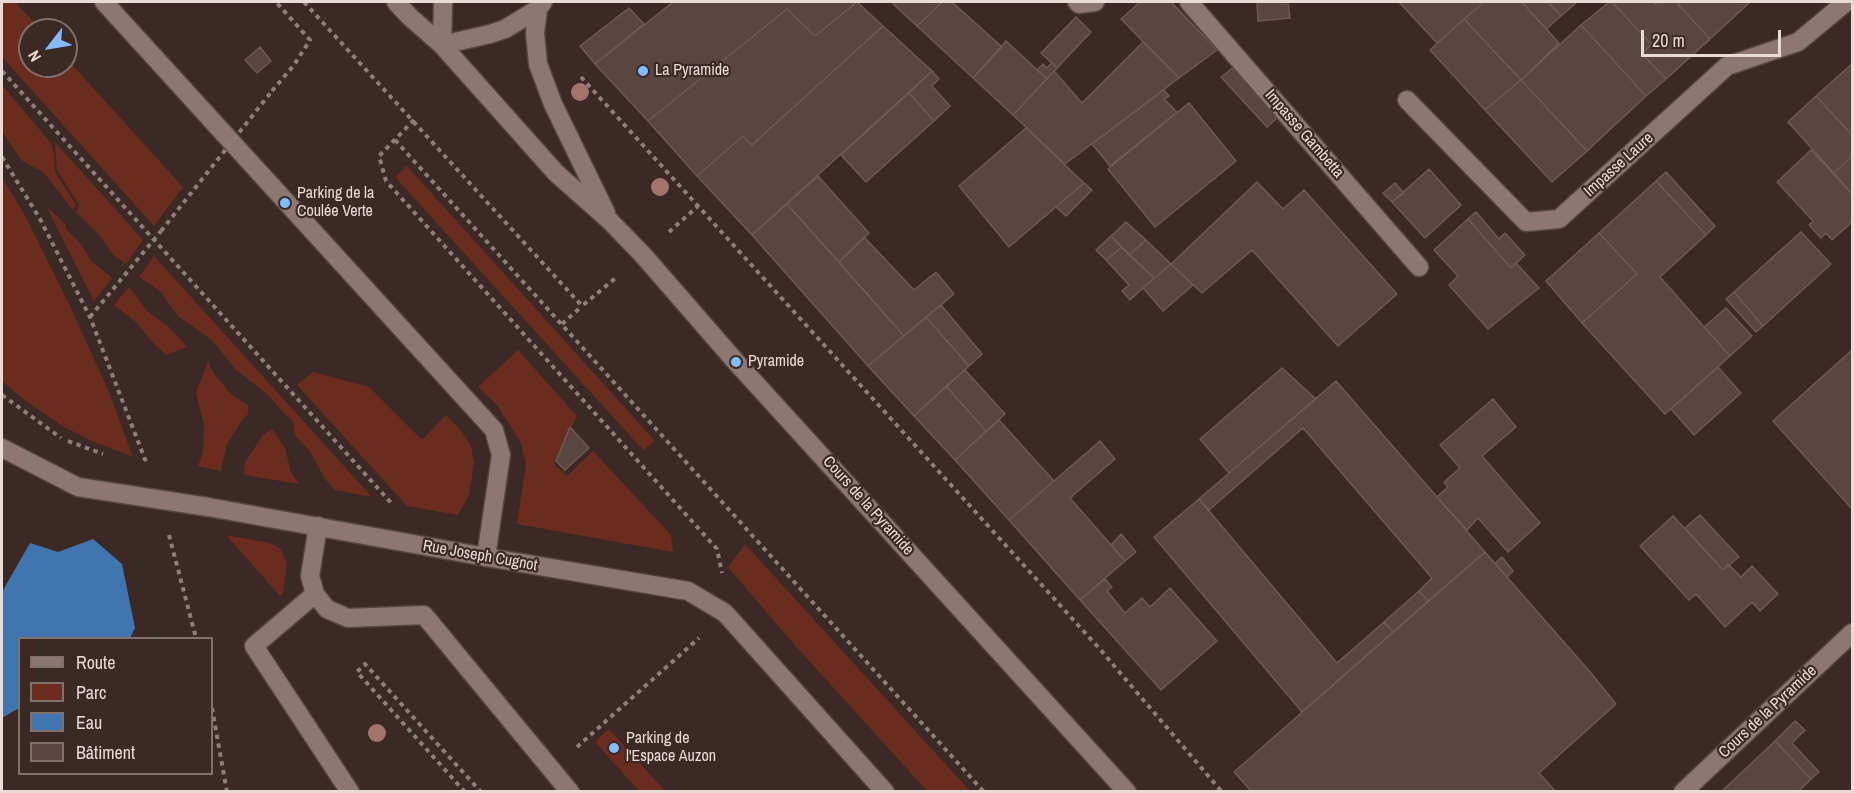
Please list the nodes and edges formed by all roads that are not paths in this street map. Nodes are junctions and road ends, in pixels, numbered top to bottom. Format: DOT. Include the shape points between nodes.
graph roads {
  1 [pos="104,2"];
  2 [pos="396,2"];
  3 [pos="443,2"];
  4 [pos="1077,2"];
  5 [pos="1095,2"];
  6 [pos="1190,2"];
  7 [pos="1846,2"];
  8 [pos="540,5"];
  9 [pos="442,45"];
  10 [pos="1407,100"];
  11 [pos="609,220"];
  12 [pos="1419,267"];
  13 [pos="2,448"];
  14 [pos="318,526"];
  15 [pos="486,557"];
  16 [pos="315,594"];
  17 [pos="1852,633"];
  18 [pos="350,792"];
  19 [pos="570,792"];
  20 [pos="885,792"];
  21 [pos="1127,792"];
  22 [pos="1683,792"];
  1 -- 15 [label="street" via="494,430 501,455"];
  2 -- 9 [label="street"];
  3 -- 9 [label="street"];
  4 -- 5 [label="street"];
  6 -- 12 [label="street, Impasse Gambetta"];
  7 -- 10 [label="street, Impasse Laure" via="1798,42 1727,66 1559,219 1526,222"];
  8 -- 9 [label="street" via="497,32"];
  8 -- 11 [label="street" via="535,33 538,64"];
  9 -- 11 [label="street" via="556,173"];
  11 -- 21 [label="street, Cours de la Pyramide"];
  13 -- 14 [label="street, Rue Joseph Cugnot" via="78,487"];
  14 -- 15 [label="street, Rue Joseph Cugnot"];
  14 -- 16 [label="street" via="309,576"];
  15 -- 20 [label="street, Rue Joseph Cugnot" via="688,591 725,613"];
  16 -- 18 [label="street" via="254,646"];
  16 -- 19 [label="street" via="327,609 348,618 424,615"];
  17 -- 22 [label="street, Cours de la Pyramide"];
}
